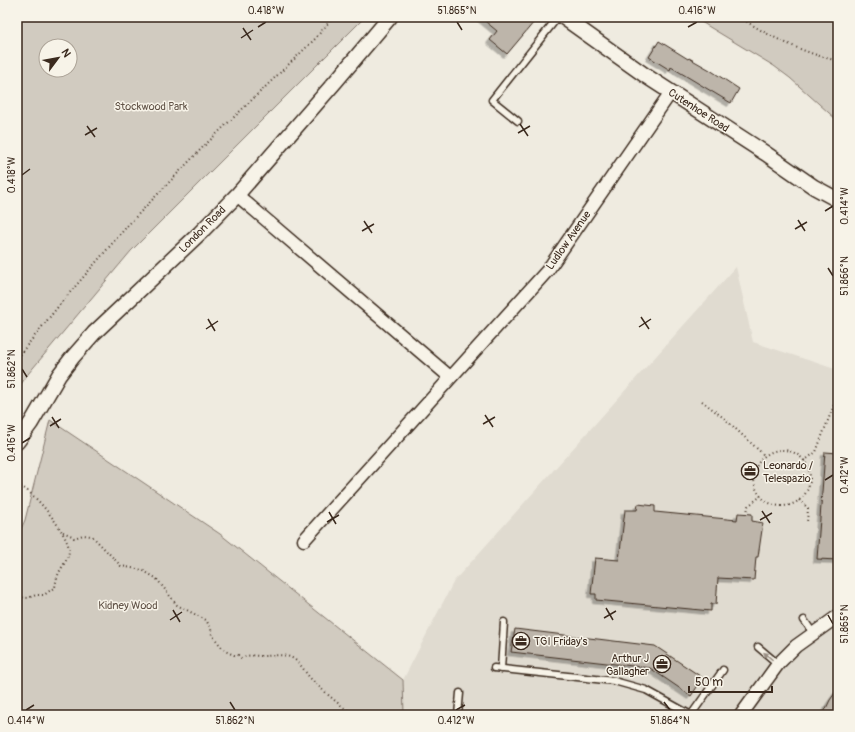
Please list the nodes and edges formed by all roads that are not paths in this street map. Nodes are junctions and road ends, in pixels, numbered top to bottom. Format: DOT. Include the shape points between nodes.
graph roads {
  1 [pos="390,17"];
  2 [pos="558,17"];
  3 [pos="563,17"];
  4 [pos="671,92"];
  5 [pos="518,121"];
  6 [pos="236,195"];
  7 [pos="838,200"];
  8 [pos="450,377"];
  9 [pos="17,442"];
  10 [pos="304,540"];
  11 [pos="838,616"];
  12 [pos="804,620"];
  13 [pos="504,622"];
  14 [pos="813,633"];
  15 [pos="758,647"];
  16 [pos="778,664"];
  17 [pos="494,668"];
  18 [pos="501,669"];
  19 [pos="723,670"];
  20 [pos="460,693"];
  21 [pos="458,715"];
  22 [pos="691,715"];
  23 [pos="742,715"];
  1 -- 6 [label="street, London Road"];
  2 -- 5 [label="lane" via="492,100"];
  3 -- 4 [label="street, Cutenhoe Road"];
  4 -- 7 [label="street, Cutenhoe Road" via="814,187"];
  4 -- 8 [label="street, Ludlow Avenue" via="547,271"];
  6 -- 8 [label="street"];
  6 -- 9 [label="street, London Road" via="200,233 94,333 59,375"];
  8 -- 10 [label="street, Ludlow Avenue"];
  11 -- 14 [label="street"];
  12 -- 14 [label="lane"];
  13 -- 18 [label="lane"];
  14 -- 16 [label="street"];
  16 -- 15 [label="lane, one-way"];
  16 -- 23 [label="street"];
  17 -- 18 [label="lane"];
  18 -- 22 [label="lane" via="614,681 646,690"];
  19 -- 22 [label="lane"];
  20 -- 21 [label="lane"];
}
